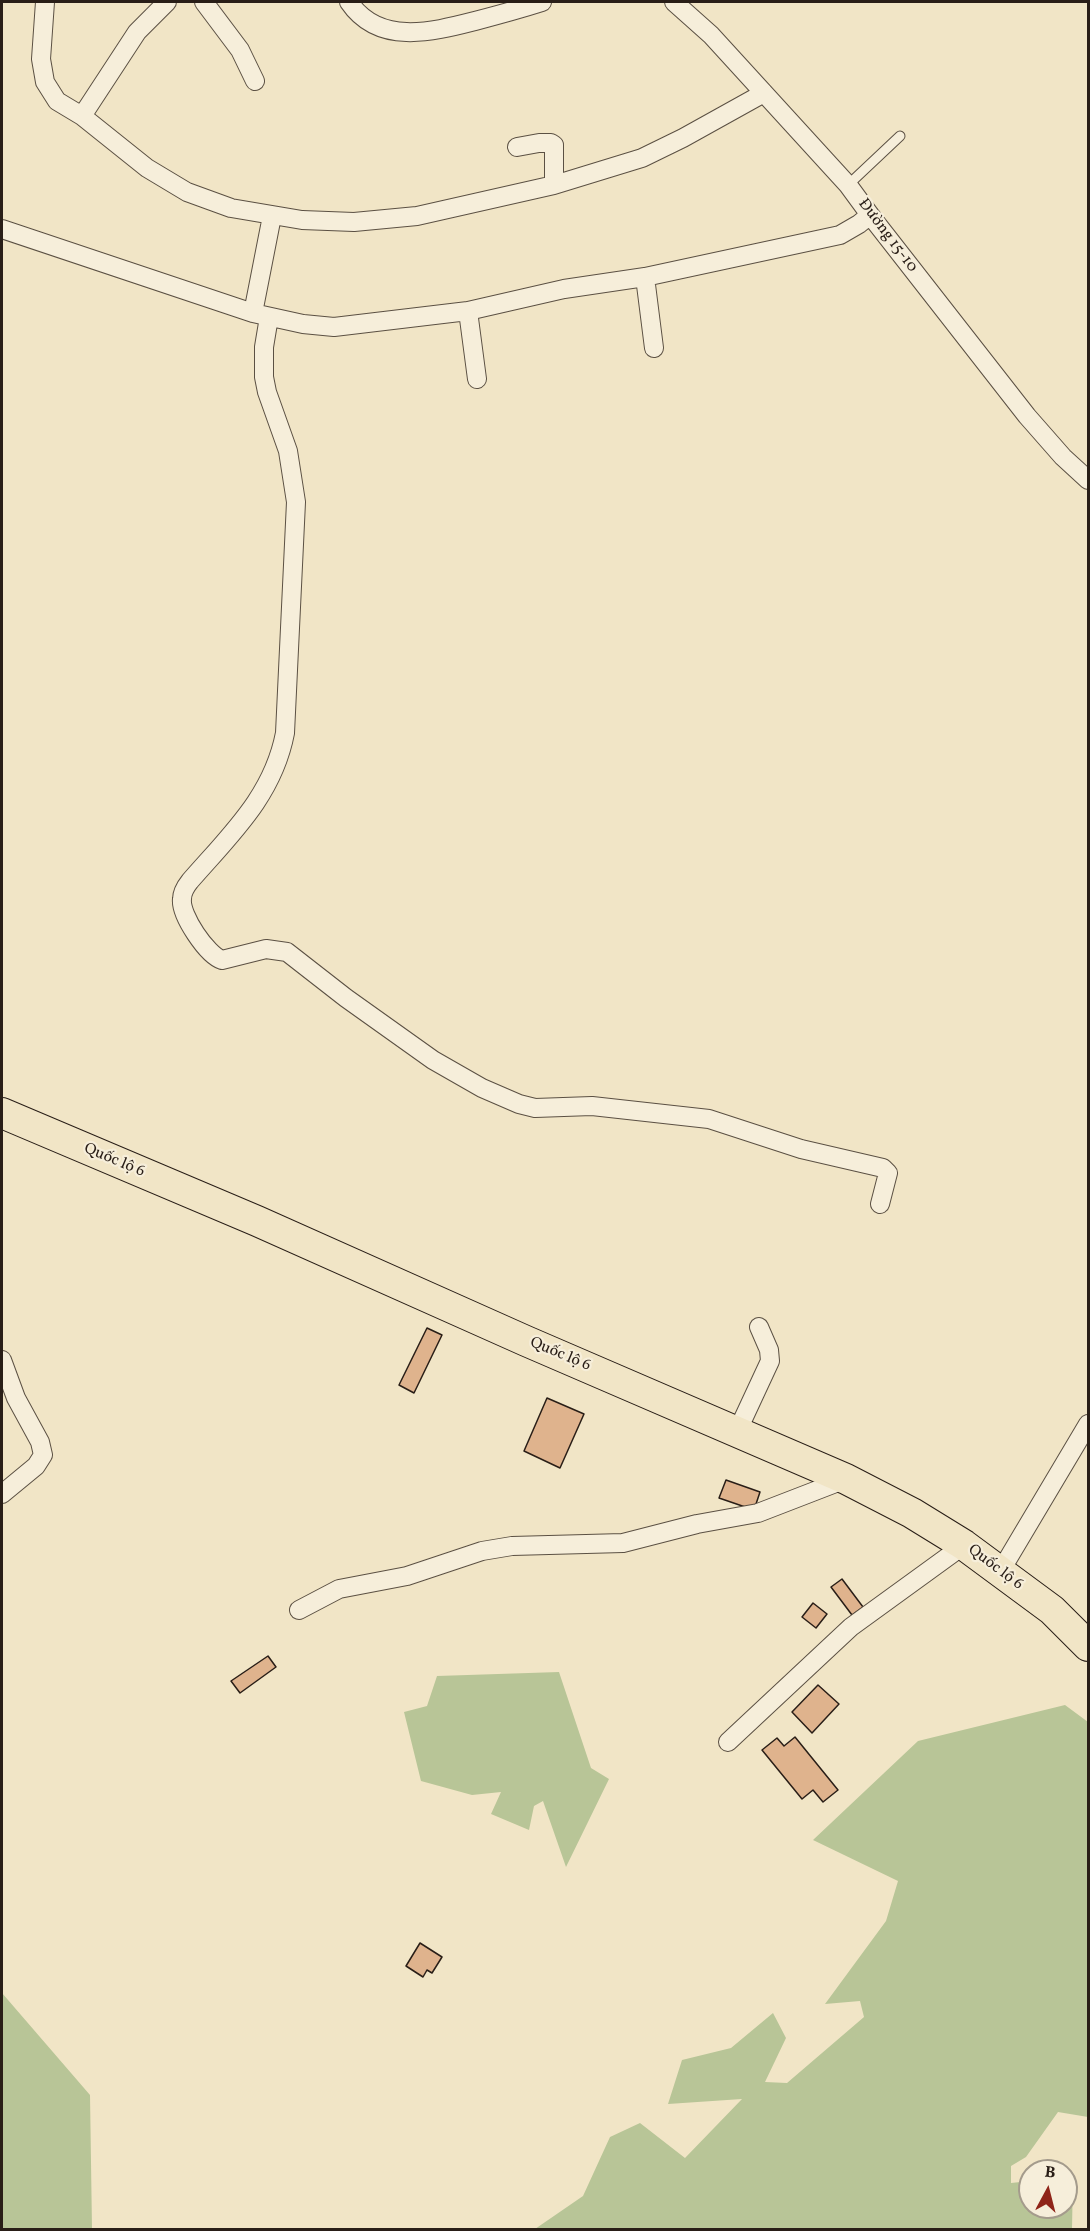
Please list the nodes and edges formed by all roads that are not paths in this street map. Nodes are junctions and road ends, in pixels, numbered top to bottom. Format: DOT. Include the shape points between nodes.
graph roads {
  1 [pos="45,2"];
  2 [pos="166,2"];
  3 [pos="204,2"];
  4 [pos="350,2"];
  5 [pos="542,2"];
  6 [pos="674,2"];
  7 [pos="255,81"];
  8 [pos="764,93"];
  9 [pos="82,116"];
  10 [pos="900,136"];
  11 [pos="517,147"];
  12 [pos="554,185"];
  13 [pos="848,185"];
  14 [pos="870,215"];
  15 [pos="272,216"];
  16 [pos="2,229"];
  17 [pos="645,277"];
  18 [pos="468,310"];
  19 [pos="261,315"];
  20 [pos="654,348"];
  21 [pos="477,379"];
  22 [pos="1089,480"];
  23 [pos="2,1113"];
  24 [pos="880,1204"];
  25 [pos="759,1327"];
  26 [pos="2,1360"];
  27 [pos="1089,1424"];
  28 [pos="738,1431"];
  29 [pos="846,1479"];
  30 [pos="2,1494"];
  31 [pos="964,1545"];
  32 [pos="1000,1572"];
  33 [pos="299,1610"];
  34 [pos="1089,1646"];
  35 [pos="728,1742"];
  1 -- 9 [label="street" via="40,46 45,82 57,101"];
  2 -- 9 [label="street" via="137,32"];
  3 -- 7 [label="street" via="240,51"];
  4 -- 5 [label="street" via="365,20 408,32 441,29"];
  6 -- 8 [label="street, Đường 15-10" via="711,35"];
  8 -- 12 [label="street" via="642,158"];
  8 -- 13 [label="street, Đường 15-10"];
  9 -- 15 [label="street" via="147,168 187,192 231,208"];
  10 -- 13 [label="lane"];
  11 -- 12 [label="street" via="539,143 554,146"];
  12 -- 15 [label="street" via="387,220 328,222"];
  13 -- 14 [label="street, Đường 15-10"];
  14 -- 17 [label="street" via="840,235"];
  14 -- 22 [label="street, Đường 15-10" via="1032,423"];
  15 -- 19 [label="street"];
  16 -- 19 [label="street"];
  17 -- 18 [label="street" via="564,289"];
  17 -- 20 [label="street"];
  18 -- 19 [label="street" via="334,327"];
  18 -- 21 [label="street"];
  19 -- 24 [label="street" via="264,376 288,451 296,502 285,733 279,760 265,789 184,890 186,916 210,954 222,960 266,949 287,952 434,1060 519,1104 709,1119 801,1149 883,1168 888,1173"];
  23 -- 28 [label="highway, Quốc lộ 6"];
  25 -- 28 [label="street" via="770,1361"];
  26 -- 30 [label="street" via="43,1455 36,1466"];
  27 -- 32 [label="street"];
  28 -- 29 [label="highway, Quốc lộ 6"];
  29 -- 31 [label="highway, Quốc lộ 6"];
  29 -- 33 [label="street" via="758,1513 623,1543 512,1546 482,1551 407,1576 339,1588"];
  31 -- 32 [label="highway, Quốc lộ 6"];
  31 -- 35 [label="street" via="850,1627"];
  32 -- 34 [label="highway, Quốc lộ 6" via="1052,1610"];
}
